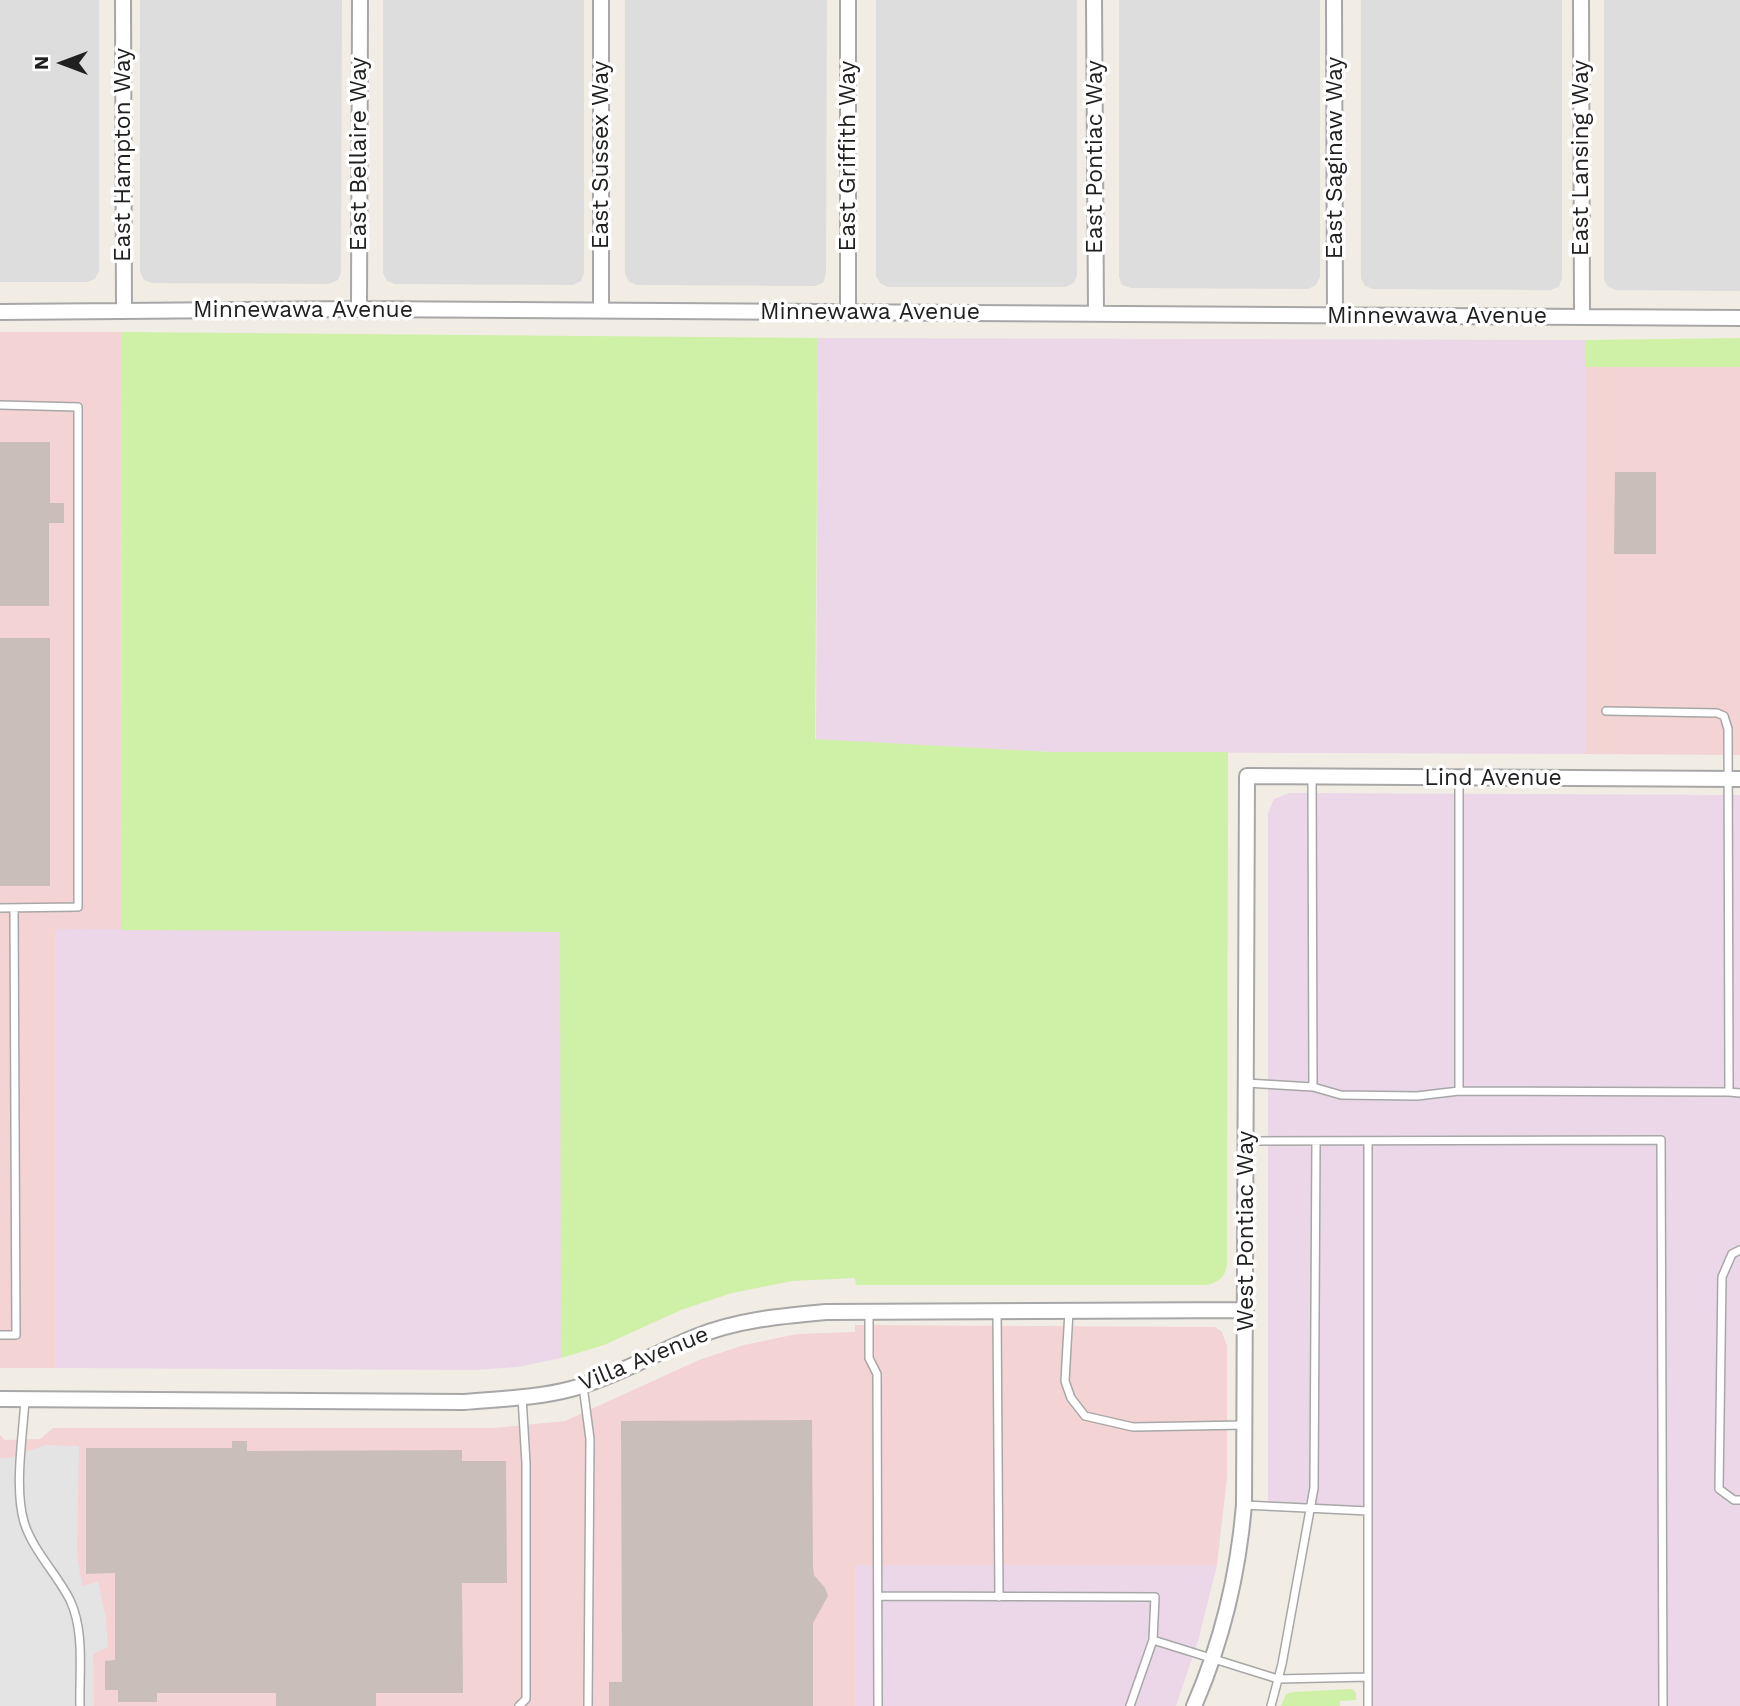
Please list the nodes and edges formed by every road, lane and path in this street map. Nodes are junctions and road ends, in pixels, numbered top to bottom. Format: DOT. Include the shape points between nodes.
graph roads {
  1 [pos="123,0"];
  2 [pos="360,0"];
  3 [pos="601,0"];
  4 [pos="848,0"];
  5 [pos="1094,0"];
  6 [pos="1334,0"];
  7 [pos="1581,0"];
  8 [pos="359,309"];
  9 [pos="601,310"];
  10 [pos="124,311"];
  11 [pos="0,312"];
  12 [pos="848,312"];
  13 [pos="1096,314"];
  14 [pos="1335,315"];
  15 [pos="1582,316"];
  16 [pos="1740,318"];
  17 [pos="0,405"];
  18 [pos="1606,711"];
  19 [pos="1247,776"];
  20 [pos="1312,777"];
  21 [pos="1460,777"];
  22 [pos="1735,779"];
  23 [pos="0,908"];
  24 [pos="14,908"];
  25 [pos="1246,1083"];
  26 [pos="1313,1087"];
  27 [pos="1459,1091"];
  28 [pos="1729,1092"];
  29 [pos="1740,1094"];
  30 [pos="1246,1141"];
  31 [pos="1316,1141"];
  32 [pos="1368,1141"];
  33 [pos="1740,1250"];
  34 [pos="1069,1310"];
  35 [pos="1246,1310"];
  36 [pos="869,1311"];
  37 [pos="997,1311"];
  38 [pos="0,1335"];
  39 [pos="583,1385"];
  40 [pos="522,1397"];
  41 [pos="0,1399"];
  42 [pos="25,1399"];
  43 [pos="1245,1425"];
  44 [pos="1740,1500"];
  45 [pos="1244,1505"];
  46 [pos="1311,1508"];
  47 [pos="1368,1511"];
  48 [pos="878,1596"];
  49 [pos="999,1597"];
  50 [pos="1153,1640"];
  51 [pos="1213,1658"];
  52 [pos="1368,1677"];
  53 [pos="1278,1679"];
  54 [pos="1205,1680"];
  55 [pos="80,1706"];
  56 [pos="519,1706"];
  57 [pos="588,1706"];
  58 [pos="878,1706"];
  59 [pos="1130,1706"];
  60 [pos="1194,1706"];
  61 [pos="1200,1706"];
  62 [pos="1271,1706"];
  63 [pos="1368,1706"];
  64 [pos="1663,1706"];
  1 -- 10 [label="street, East Hampton Way"];
  2 -- 8 [label="street, East Bellaire Way"];
  3 -- 9 [label="street, East Sussex Way"];
  4 -- 12 [label="street, East Griffith Way"];
  5 -- 13 [label="street, East Pontiac Way"];
  6 -- 14 [label="street, East Saginaw Way"];
  7 -- 15 [label="street, East Lansing Way"];
  8 -- 9 [label="street, Minnewawa Avenue"];
  8 -- 10 [label="street, Minnewawa Avenue"];
  9 -- 12 [label="street, Minnewawa Avenue"];
  10 -- 11 [label="street, Minnewawa Avenue"];
  12 -- 13 [label="street, Minnewawa Avenue"];
  13 -- 14 [label="street, Minnewawa Avenue"];
  14 -- 15 [label="street, Minnewawa Avenue"];
  15 -- 16 [label="street, Minnewawa Avenue"];
  17 -- 24 [label="lane" via="78,407 78,907"];
  18 -- 22 [label="lane" via="1724,716"];
  19 -- 20 [label="street, Lind Avenue"];
  19 -- 25 [label="street, West Pontiac Way"];
  20 -- 21 [label="street, Lind Avenue"];
  20 -- 26 [label="lane"];
  21 -- 22 [label="street, Lind Avenue"];
  21 -- 27 [label="lane"];
  22 -- 28 [label="lane"];
  23 -- 24 [label="lane"];
  24 -- 38 [label="lane" via="16,1335"];
  25 -- 26 [label="lane"];
  25 -- 30 [label="street, West Pontiac Way"];
  26 -- 27 [label="lane" via="1341,1095 1417,1096"];
  27 -- 28 [label="lane"];
  28 -- 29 [label="lane"];
  30 -- 31 [label="lane"];
  30 -- 35 [label="street, West Pontiac Way"];
  31 -- 32 [label="lane"];
  31 -- 46 [label="lane"];
  32 -- 47 [label="lane"];
  32 -- 64 [label="lane" via="1661,1140"];
  33 -- 44 [label="lane" via="1732,1254 1722,1277 1719,1489"];
  34 -- 35 [label="street, Villa Avenue"];
  34 -- 37 [label="street, Villa Avenue"];
  34 -- 43 [label="lane" via="1065,1381 1085,1416 1133,1427"];
  35 -- 43 [label="street, West Pontiac Way"];
  36 -- 37 [label="street, Villa Avenue"];
  36 -- 39 [label="street, Villa Avenue" via="773,1316 734,1325 696,1336"];
  36 -- 48 [label="lane" via="869,1358 877,1374"];
  37 -- 49 [label="lane"];
  39 -- 40 [label="street, Villa Avenue"];
  39 -- 57 [label="lane" via="590,1438"];
  40 -- 42 [label="street, Villa Avenue" via="464,1402"];
  40 -- 56 [label="lane" via="526,1699"];
  41 -- 42 [label="street, Villa Avenue"];
  42 -- 55 [label="lane" via="24,1522 72,1604 79,1628"];
  43 -- 45 [label="street, West Pontiac Way"];
  45 -- 46 [label="lane"];
  45 -- 51 [label="street, West Pontiac Way" via="1234,1582"];
  46 -- 47 [label="lane"];
  46 -- 53 [label="lane"];
  47 -- 52 [label="lane"];
  48 -- 49 [label="lane"];
  48 -- 58 [label="lane"];
  49 -- 50 [label="lane" via="1155,1597"];
  50 -- 51 [label="lane"];
  50 -- 59 [label="lane"];
  51 -- 53 [label="lane"];
  51 -- 54 [label="street, West Pontiac Way"];
  52 -- 53 [label="lane"];
  52 -- 63 [label="lane"];
  53 -- 62 [label="lane"];
  54 -- 60 [label="street, West Pontiac Way"];
  54 -- 61 [label="street, West Pontiac Way"];
}
